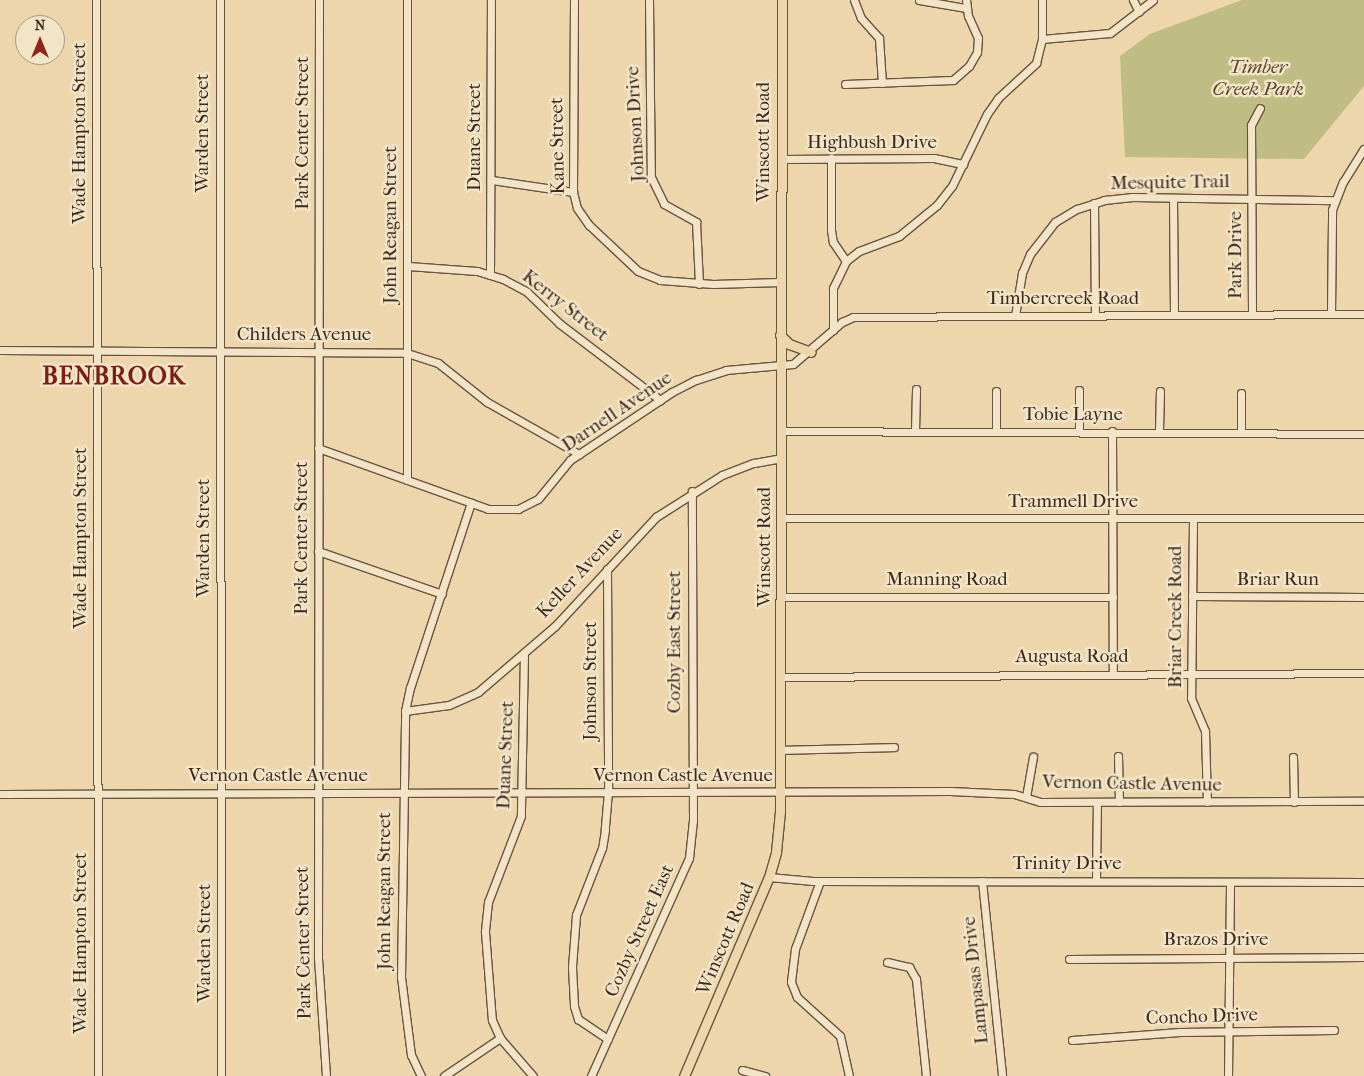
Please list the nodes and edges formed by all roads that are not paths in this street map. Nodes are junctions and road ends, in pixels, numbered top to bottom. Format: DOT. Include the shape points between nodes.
graph roads {
  1 [pos="96,0"];
  2 [pos="220,0"];
  3 [pos="318,0"];
  4 [pos="407,0"];
  5 [pos="491,0"];
  6 [pos="574,0"];
  7 [pos="649,0"];
  8 [pos="782,0"];
  9 [pos="854,0"];
  10 [pos="918,0"];
  11 [pos="1042,0"];
  12 [pos="1132,0"];
  13 [pos="1153,0"];
  14 [pos="966,4"];
  15 [pos="1139,12"];
  16 [pos="1042,39"];
  17 [pos="882,83"];
  18 [pos="845,84"];
  19 [pos="1260,108"];
  20 [pos="1364,149"];
  21 [pos="830,158"];
  22 [pos="781,160"];
  23 [pos="963,164"];
  24 [pos="492,180"];
  25 [pos="574,192"];
  26 [pos="1173,198"];
  27 [pos="1252,198"];
  28 [pos="1335,200"];
  29 [pos="1094,203"];
  30 [pos="846,261"];
  31 [pos="408,266"];
  32 [pos="490,275"];
  33 [pos="780,282"];
  34 [pos="699,284"];
  35 [pos="1252,313"];
  36 [pos="1174,314"];
  37 [pos="1331,314"];
  38 [pos="1364,314"];
  39 [pos="1095,315"];
  40 [pos="1015,316"];
  41 [pos="832,330"];
  42 [pos="780,335"];
  43 [pos="0,350"];
  44 [pos="97,350"];
  45 [pos="220,350"];
  46 [pos="317,351"];
  47 [pos="811,352"];
  48 [pos="407,353"];
  49 [pos="780,366"];
  50 [pos="916,389"];
  51 [pos="1079,390"];
  52 [pos="996,391"];
  53 [pos="1160,391"];
  54 [pos="1242,393"];
  55 [pos="660,400"];
  56 [pos="781,431"];
  57 [pos="915,431"];
  58 [pos="1112,431"];
  59 [pos="1160,431"];
  60 [pos="996,432"];
  61 [pos="1079,432"];
  62 [pos="1241,432"];
  63 [pos="1364,434"];
  64 [pos="318,448"];
  65 [pos="579,454"];
  66 [pos="781,458"];
  67 [pos="407,480"];
  68 [pos="692,491"];
  69 [pos="471,503"];
  70 [pos="781,518"];
  71 [pos="1113,518"];
  72 [pos="1364,518"];
  73 [pos="1193,519"];
  74 [pos="318,552"];
  75 [pos="607,570"];
  76 [pos="442,594"];
  77 [pos="1192,596"];
  78 [pos="781,597"];
  79 [pos="1113,597"];
  80 [pos="1364,597"];
  81 [pos="524,653"];
  82 [pos="1113,673"];
  83 [pos="1191,673"];
  84 [pos="1364,673"];
  85 [pos="781,677"];
  86 [pos="405,711"];
  87 [pos="894,748"];
  88 [pos="781,750"];
  89 [pos="1118,756"];
  90 [pos="1033,757"];
  91 [pos="1293,757"];
  92 [pos="222,792"];
  93 [pos="608,792"];
  94 [pos="692,792"];
  95 [pos="781,792"];
  96 [pos="318,793"];
  97 [pos="402,793"];
  98 [pos="523,793"];
  99 [pos="0,794"];
  100 [pos="98,794"];
  101 [pos="1026,797"];
  102 [pos="1364,801"];
  103 [pos="1097,802"];
  104 [pos="1119,802"];
  105 [pos="1207,802"];
  106 [pos="1294,802"];
  107 [pos="769,877"];
  108 [pos="1096,880"];
  109 [pos="820,881"];
  110 [pos="982,881"];
  111 [pos="1230,882"];
  112 [pos="1364,882"];
  113 [pos="1229,956"];
  114 [pos="1364,957"];
  115 [pos="1069,959"];
  116 [pos="886,962"];
  117 [pos="1334,1030"];
  118 [pos="1228,1031"];
  119 [pos="500,1038"];
  120 [pos="608,1039"];
  121 [pos="1072,1040"];
  122 [pos="742,1070"];
  123 [pos="98,1076"];
  124 [pos="221,1076"];
  125 [pos="326,1076"];
  126 [pos="421,1076"];
  127 [pos="444,1076"];
  128 [pos="533,1076"];
  129 [pos="591,1076"];
  130 [pos="684,1076"];
  131 [pos="765,1076"];
  132 [pos="849,1076"];
  133 [pos="926,1076"];
  134 [pos="1002,1076"];
  135 [pos="1228,1076"];
  1 -- 44 [label="street, Wade Hampton Street"];
  2 -- 45 [label="street, Warden Street"];
  3 -- 46 [label="street, Park Center Street"];
  4 -- 31 [label="street, John Reagan Street"];
  5 -- 24 [label="street, Duane Street"];
  6 -- 25 [label="street, Kane Street"];
  7 -- 34 [label="street, Johnson Drive" via="651,177 664,204 696,222"];
  8 -- 22 [label="main road, Winscott Road"];
  9 -- 17 [label="street" via="861,18 879,38"];
  10 -- 14 [label="street"];
  11 -- 16 [label="street"];
  12 -- 15 [label="street"];
  13 -- 15 [label="street"];
  14 -- 17 [label="street" via="975,28 977,52 958,77 949,81"];
  15 -- 16 [label="street" via="1110,33"];
  16 -- 23 [label="street" via="1036,63 998,98"];
  17 -- 18 [label="street"];
  19 -- 27 [label="street, Park Drive" via="1251,125"];
  20 -- 28 [label="street"];
  21 -- 22 [label="street, Highbush Drive"];
  21 -- 23 [label="street, Highbush Drive" via="934,158"];
  21 -- 30 [label="street" via="830,230 833,242"];
  22 -- 33 [label="main road, Winscott Road"];
  23 -- 30 [label="street" via="947,192 914,226 899,236 859,251"];
  24 -- 25 [label="street"];
  24 -- 32 [label="street, Duane Street"];
  25 -- 34 [label="street, Kane Street" via="577,208 589,225 638,271 660,280"];
  26 -- 27 [label="street, Mesquite Trail"];
  26 -- 29 [label="street, Mesquite Trail" via="1125,198"];
  26 -- 36 [label="street"];
  27 -- 28 [label="street, Mesquite Trail"];
  27 -- 35 [label="street, Park Drive"];
  28 -- 37 [label="street" via="1330,230"];
  29 -- 39 [label="street"];
  29 -- 40 [label="street, Mesquite Trail" via="1055,222 1030,254 1022,273"];
  30 -- 41 [label="street" via="833,288"];
  31 -- 32 [label="street, Kerry Street" via="461,268"];
  31 -- 48 [label="street, John Reagan Street"];
  32 -- 55 [label="street, Kerry Street" via="527,292 560,324"];
  33 -- 34 [label="street, Kane Street"];
  33 -- 42 [label="main road, Winscott Road"];
  35 -- 36 [label="street, Timbercreek Road"];
  35 -- 37 [label="street, Timbercreek Road"];
  36 -- 39 [label="street, Timbercreek Road"];
  37 -- 38 [label="street, Timbercreek Road"];
  39 -- 40 [label="street, Timbercreek Road"];
  40 -- 41 [label="street, Timbercreek Road" via="864,315 842,322"];
  41 -- 47 [label="street, Timbercreek Road"];
  42 -- 47 [label="main road" via="789,344"];
  42 -- 49 [label="main road, Winscott Road"];
  43 -- 44 [label="street, Childers Avenue"];
  44 -- 45 [label="street, Childers Avenue"];
  44 -- 100 [label="street, Wade Hampton Street"];
  45 -- 46 [label="street, Childers Avenue"];
  45 -- 92 [label="street, Warden Street"];
  46 -- 48 [label="street, Childers Avenue"];
  46 -- 64 [label="street, Park Center Street"];
  47 -- 49 [label="street, Timbercreek Road" via="793,364"];
  48 -- 65 [label="street, Childers Avenue" via="438,363 487,402"];
  48 -- 67 [label="street, John Reagan Street"];
  49 -- 55 [label="street, Darnell Avenue" via="712,374"];
  49 -- 56 [label="main road, Winscott Road"];
  50 -- 57 [label="street"];
  51 -- 61 [label="street"];
  52 -- 60 [label="street"];
  53 -- 59 [label="street"];
  54 -- 62 [label="street"];
  55 -- 65 [label="street, Darnell Avenue"];
  56 -- 57 [label="street, Tobie Layne"];
  56 -- 66 [label="main road, Winscott Road"];
  57 -- 60 [label="street, Tobie Layne"];
  58 -- 59 [label="street, Tobie Layne"];
  58 -- 61 [label="street, Tobie Layne"];
  58 -- 71 [label="street"];
  59 -- 62 [label="street, Tobie Layne"];
  60 -- 61 [label="street, Tobie Layne"];
  62 -- 63 [label="street, Tobie Layne"];
  64 -- 67 [label="street, Darnell Avenue"];
  64 -- 74 [label="street, Park Center Street"];
  65 -- 69 [label="street, Darnell Avenue" via="555,476 543,494 528,505 502,511"];
  66 -- 68 [label="street, Keller Avenue" via="738,468"];
  66 -- 70 [label="main road, Winscott Road"];
  67 -- 69 [label="street, Darnell Avenue"];
  68 -- 75 [label="street, Keller Avenue" via="656,517"];
  68 -- 94 [label="street, Cozby East Street"];
  69 -- 76 [label="street, John Reagan Street"];
  70 -- 71 [label="street, Trammell Drive"];
  70 -- 78 [label="main road, Winscott Road"];
  71 -- 73 [label="street, Trammell Drive"];
  71 -- 79 [label="street"];
  72 -- 73 [label="street, Trammell Drive"];
  73 -- 77 [label="street, Briar Creek Road"];
  74 -- 76 [label="street"];
  74 -- 96 [label="street, Park Center Street"];
  75 -- 81 [label="street, Keller Avenue"];
  75 -- 93 [label="street, Johnson Street"];
  76 -- 86 [label="street, John Reagan Street"];
  77 -- 80 [label="street, Briar Run"];
  77 -- 83 [label="street, Briar Creek Road"];
  78 -- 79 [label="street, Manning Road"];
  78 -- 85 [label="main road, Winscott Road"];
  79 -- 82 [label="street"];
  81 -- 86 [label="street, Keller Avenue" via="491,683 468,697 440,707"];
  81 -- 98 [label="street, Duane Street"];
  82 -- 83 [label="street, Augusta Road"];
  82 -- 85 [label="street, Augusta Road"];
  83 -- 84 [label="street, Augusta Road"];
  83 -- 105 [label="street, Briar Creek Road" via="1191,698 1205,731"];
  85 -- 88 [label="main road, Winscott Road"];
  86 -- 97 [label="street, John Reagan Street"];
  87 -- 88 [label="street"];
  88 -- 95 [label="main road, Winscott Road"];
  89 -- 104 [label="street"];
  90 -- 101 [label="street"];
  91 -- 106 [label="street"];
  92 -- 96 [label="street, Vernon Castle Avenue"];
  92 -- 100 [label="street, Vernon Castle Avenue"];
  92 -- 124 [label="street, Warden Street"];
  93 -- 94 [label="street, Vernon Castle Avenue"];
  93 -- 98 [label="street, Vernon Castle Avenue"];
  93 -- 120 [label="street, Johnson Street" via="602,848 572,930 574,1006 578,1019"];
  94 -- 95 [label="street, Vernon Castle Avenue"];
  94 -- 120 [label="street, Cozby Street East" via="691,845 686,870"];
  95 -- 101 [label="street, Vernon Castle Avenue" via="991,791"];
  95 -- 107 [label="main road, Winscott Road" via="776,852"];
  96 -- 97 [label="street, Vernon Castle Avenue"];
  96 -- 125 [label="street, Park Center Street" via="318,958"];
  97 -- 98 [label="street, Vernon Castle Avenue"];
  97 -- 126 [label="street, John Reagan Street" via="401,977 411,1056"];
  98 -- 119 [label="street, Duane Street" via="514,840 494,884 486,916 490,1007"];
  99 -- 100 [label="street, Vernon Castle Avenue"];
  100 -- 123 [label="street, Wade Hampton Street"];
  101 -- 103 [label="street, Vernon Castle Avenue" via="1040,802"];
  102 -- 106 [label="street, Vernon Castle Avenue"];
  103 -- 104 [label="street, Vernon Castle Avenue"];
  103 -- 108 [label="street"];
  104 -- 105 [label="street, Vernon Castle Avenue"];
  105 -- 106 [label="street, Vernon Castle Avenue"];
  107 -- 109 [label="street, Trinity Drive"];
  107 -- 130 [label="main road, Winscott Road"];
  108 -- 110 [label="street, Trinity Drive"];
  108 -- 111 [label="street, Trinity Drive"];
  109 -- 110 [label="street, Trinity Drive"];
  109 -- 132 [label="street" via="795,949 791,982 797,997 840,1036"];
  110 -- 134 [label="street, Lampasas Drive"];
  111 -- 112 [label="street, Trinity Drive"];
  111 -- 113 [label="street"];
  113 -- 114 [label="street, Brazos Drive"];
  113 -- 115 [label="street, Brazos Drive"];
  113 -- 118 [label="street"];
  116 -- 133 [label="street" via="910,967 916,978"];
  117 -- 118 [label="street, Concho Drive"];
  118 -- 121 [label="street, Concho Drive"];
  118 -- 135 [label="street"];
  119 -- 127 [label="street"];
  119 -- 128 [label="street, Duane Street"];
  120 -- 129 [label="street, Cozby Street East"];
  122 -- 131 [label="street"];
}
